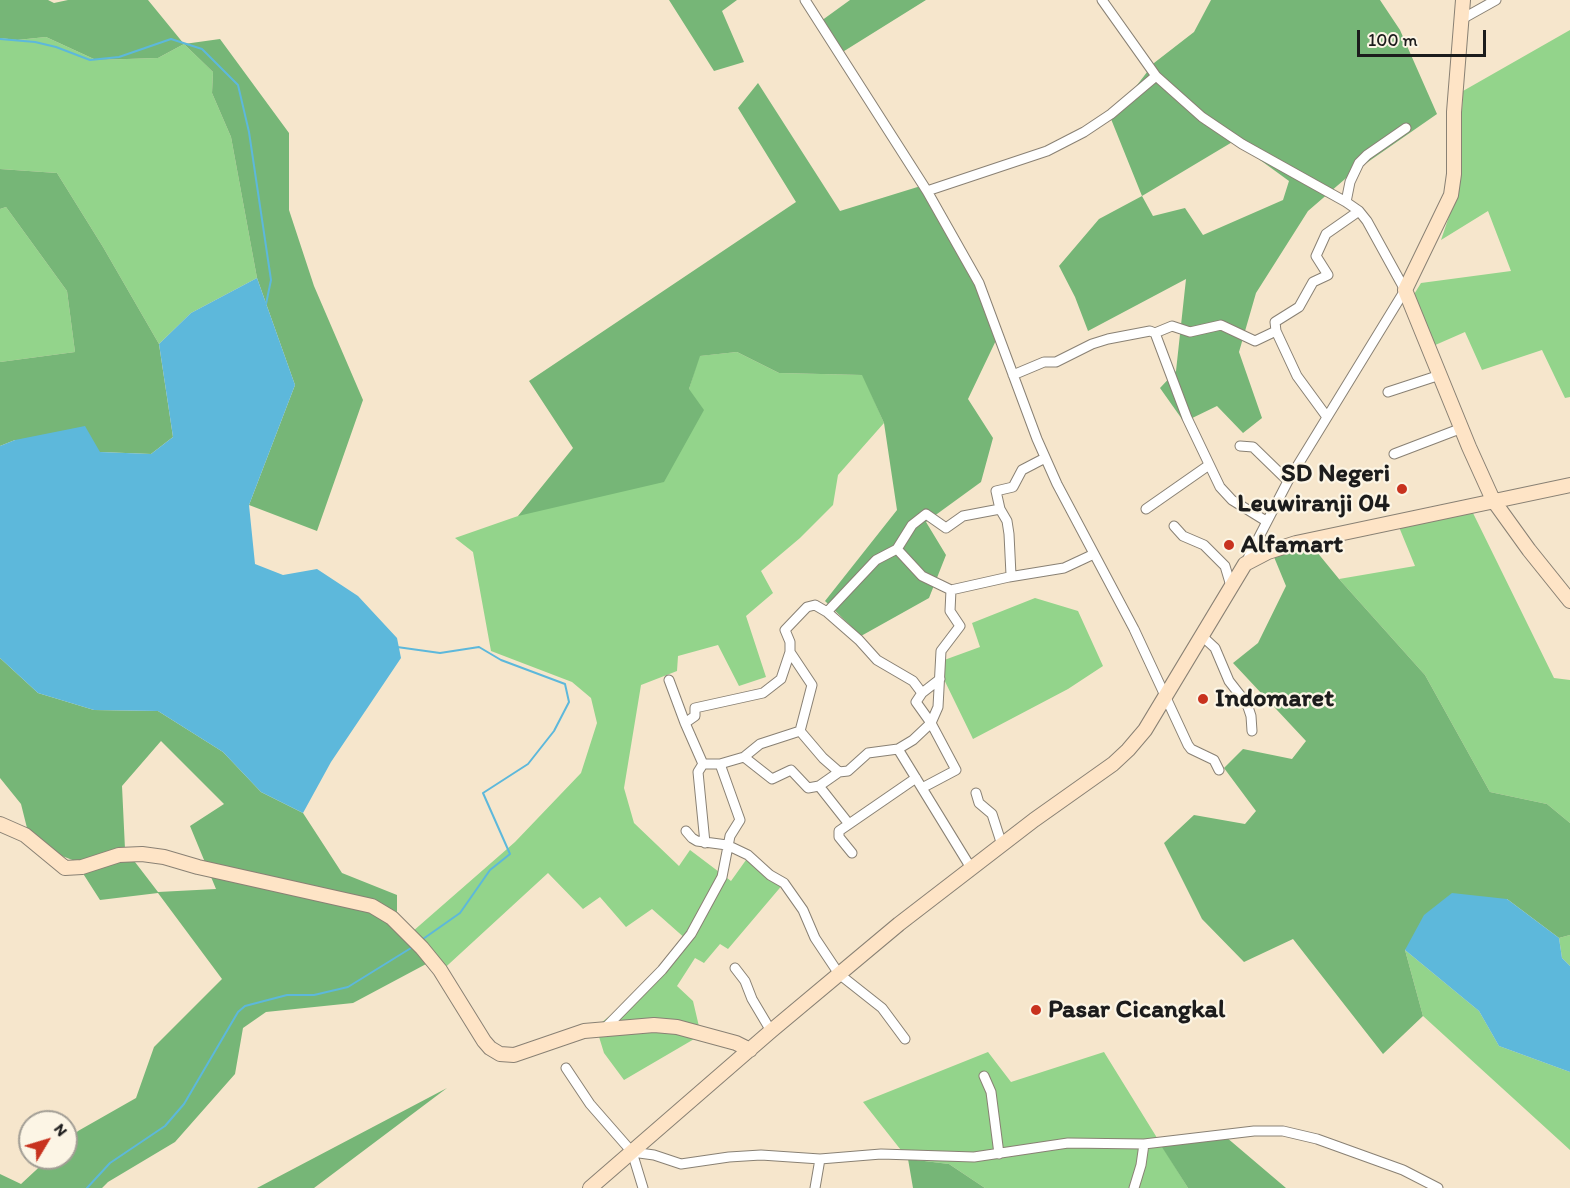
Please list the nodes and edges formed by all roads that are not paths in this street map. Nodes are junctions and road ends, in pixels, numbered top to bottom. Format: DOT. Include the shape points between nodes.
graph roads {
  1 [pos="805,0"];
  2 [pos="1102,0"];
  3 [pos="1463,0"];
  4 [pos="1496,0"];
  5 [pos="1462,19"];
  6 [pos="1156,76"];
  7 [pos="1406,128"];
  8 [pos="927,191"];
  9 [pos="1346,202"];
  10 [pos="1359,211"];
  11 [pos="1405,290"];
  12 [pos="1276,331"];
  13 [pos="1155,333"];
  14 [pos="1013,375"];
  15 [pos="1440,375"];
  16 [pos="1388,392"];
  17 [pos="1327,417"];
  18 [pos="1462,428"];
  19 [pos="1240,446"];
  20 [pos="1394,454"];
  21 [pos="1046,458"];
  22 [pos="1209,465"];
  23 [pos="1288,481"];
  24 [pos="1570,485"];
  25 [pos="1493,500"];
  26 [pos="1000,509"];
  27 [pos="1146,509"];
  28 [pos="1266,521"];
  29 [pos="1174,526"];
  30 [pos="897,549"];
  31 [pos="1094,554"];
  32 [pos="1245,564"];
  33 [pos="1009,577"];
  34 [pos="1231,586"];
  35 [pos="951,590"];
  36 [pos="1570,601"];
  37 [pos="827,612"];
  38 [pos="1202,636"];
  39 [pos="790,652"];
  40 [pos="940,679"];
  41 [pos="669,680"];
  42 [pos="922,693"];
  43 [pos="1165,697"];
  44 [pos="685,723"];
  45 [pos="931,723"];
  46 [pos="801,731"];
  47 [pos="1252,731"];
  48 [pos="898,749"];
  49 [pos="744,757"];
  50 [pos="703,764"];
  51 [pos="720,764"];
  52 [pos="1220,770"];
  53 [pos="839,772"];
  54 [pos="916,778"];
  55 [pos="819,786"];
  56 [pos="922,788"];
  57 [pos="976,794"];
  58 [pos="0,824"];
  59 [pos="849,824"];
  60 [pos="686,831"];
  61 [pos="705,843"];
  62 [pos="727,845"];
  63 [pos="1002,845"];
  64 [pos="852,853"];
  65 [pos="971,868"];
  66 [pos="735,968"];
  67 [pos="838,974"];
  68 [pos="606,1028"];
  69 [pos="771,1031"];
  70 [pos="905,1039"];
  71 [pos="750,1050"];
  72 [pos="566,1068"];
  73 [pos="984,1076"];
  74 [pos="1143,1144"];
  75 [pos="632,1152"];
  76 [pos="999,1154"];
  77 [pos="820,1159"];
  78 [pos="590,1188"];
  79 [pos="643,1188"];
  80 [pos="815,1188"];
  81 [pos="1134,1188"];
  82 [pos="1438,1188"];
  1 -- 8 [label="street"];
  2 -- 6 [label="street"];
  3 -- 5 [label="main road"];
  4 -- 5 [label="street"];
  5 -- 11 [label="main road" via="1451,195"];
  6 -- 8 [label="street" via="1111,114 1047,151"];
  6 -- 9 [label="street" via="1219,129"];
  7 -- 9 [label="street" via="1359,163"];
  8 -- 14 [label="street" via="979,283"];
  9 -- 10 [label="street"];
  10 -- 11 [label="street"];
  10 -- 12 [label="street" via="1326,234 1316,256 1328,275 1313,282 1299,307 1275,321"];
  11 -- 15 [label="main road"];
  11 -- 17 [label="street"];
  12 -- 13 [label="street" via="1255,341 1221,325 1190,332 1172,326"];
  12 -- 17 [label="street" via="1297,376"];
  13 -- 14 [label="street" via="1107,339 1056,362 1044,362"];
  13 -- 22 [label="street"];
  14 -- 21 [label="street"];
  15 -- 16 [label="street"];
  15 -- 18 [label="main road"];
  17 -- 23 [label="street"];
  18 -- 20 [label="street"];
  18 -- 25 [label="main road"];
  19 -- 23 [label="street" via="1253,447"];
  21 -- 26 [label="street" via="1022,470 1013,487 996,491"];
  21 -- 31 [label="street"];
  22 -- 27 [label="street"];
  22 -- 28 [label="street" via="1232,500"];
  23 -- 28 [label="street"];
  24 -- 25 [label="main road"];
  25 -- 32 [label="main road" via="1296,543"];
  25 -- 36 [label="main road"];
  26 -- 30 [label="street" via="963,516 946,528 926,514 912,525"];
  26 -- 33 [label="street" via="1009,534"];
  28 -- 32 [label="street"];
  29 -- 34 [label="street" via="1183,536 1204,545 1226,566"];
  30 -- 35 [label="street" via="922,576"];
  30 -- 37 [label="street" via="876,560"];
  31 -- 33 [label="street" via="1064,568"];
  31 -- 43 [label="street"];
  32 -- 34 [label="main road"];
  33 -- 35 [label="street"];
  34 -- 38 [label="main road"];
  35 -- 40 [label="street" via="950,611 960,626 941,651"];
  37 -- 39 [label="street" via="815,606 807,608 785,630"];
  37 -- 42 [label="street" via="876,660 913,681"];
  38 -- 43 [label="main road"];
  38 -- 47 [label="street" via="1215,648 1229,681 1247,704"];
  39 -- 44 [label="street" via="782,679 763,693 695,708 695,716"];
  39 -- 46 [label="street" via="812,685"];
  40 -- 42 [label="street"];
  40 -- 45 [label="street" via="938,707"];
  41 -- 44 [label="street"];
  42 -- 45 [label="street" via="916,702"];
  43 -- 52 [label="street" via="1191,749 1214,760"];
  43 -- 63 [label="main road" via="1145,730 1113,764"];
  44 -- 50 [label="street"];
  45 -- 48 [label="street"];
  45 -- 56 [label="street" via="956,770"];
  46 -- 49 [label="street" via="760,744"];
  46 -- 53 [label="street"];
  48 -- 53 [label="street" via="868,753 848,771"];
  48 -- 54 [label="street"];
  49 -- 51 [label="street"];
  49 -- 55 [label="street" via="772,779 791,770 808,788"];
  50 -- 51 [label="street"];
  50 -- 61 [label="street" via="698,772"];
  51 -- 62 [label="street" via="740,820"];
  53 -- 55 [label="street"];
  54 -- 56 [label="street"];
  54 -- 59 [label="street"];
  55 -- 59 [label="street"];
  56 -- 65 [label="street"];
  57 -- 63 [label="street" via="979,803 992,814"];
  58 -- 68 [label="main road" via="25,835 65,867 142,854 372,906 399,924 422,948 484,1041 500,1054 514,1055 584,1031"];
  59 -- 64 [label="street" via="838,834"];
  60 -- 61 [label="street"];
  61 -- 62 [label="street"];
  62 -- 67 [label="street" via="748,855 790,890"];
  62 -- 68 [label="street" via="722,877 692,934"];
  63 -- 65 [label="main road"];
  65 -- 67 [label="main road"];
  66 -- 69 [label="street"];
  67 -- 69 [label="main road"];
  67 -- 70 [label="street" via="882,1008"];
  68 -- 71 [label="main road" via="677,1027"];
  69 -- 71 [label="main road"];
  71 -- 75 [label="main road"];
  72 -- 75 [label="street" via="590,1104"];
  73 -- 76 [label="street" via="991,1092"];
  74 -- 76 [label="street" via="1068,1143"];
  74 -- 81 [label="street"];
  74 -- 82 [label="street" via="1283,1131 1403,1170"];
  75 -- 77 [label="street" via="681,1164 761,1155"];
  75 -- 78 [label="main road"];
  75 -- 79 [label="street"];
  76 -- 77 [label="street" via="881,1154"];
  77 -- 80 [label="street"];
}
